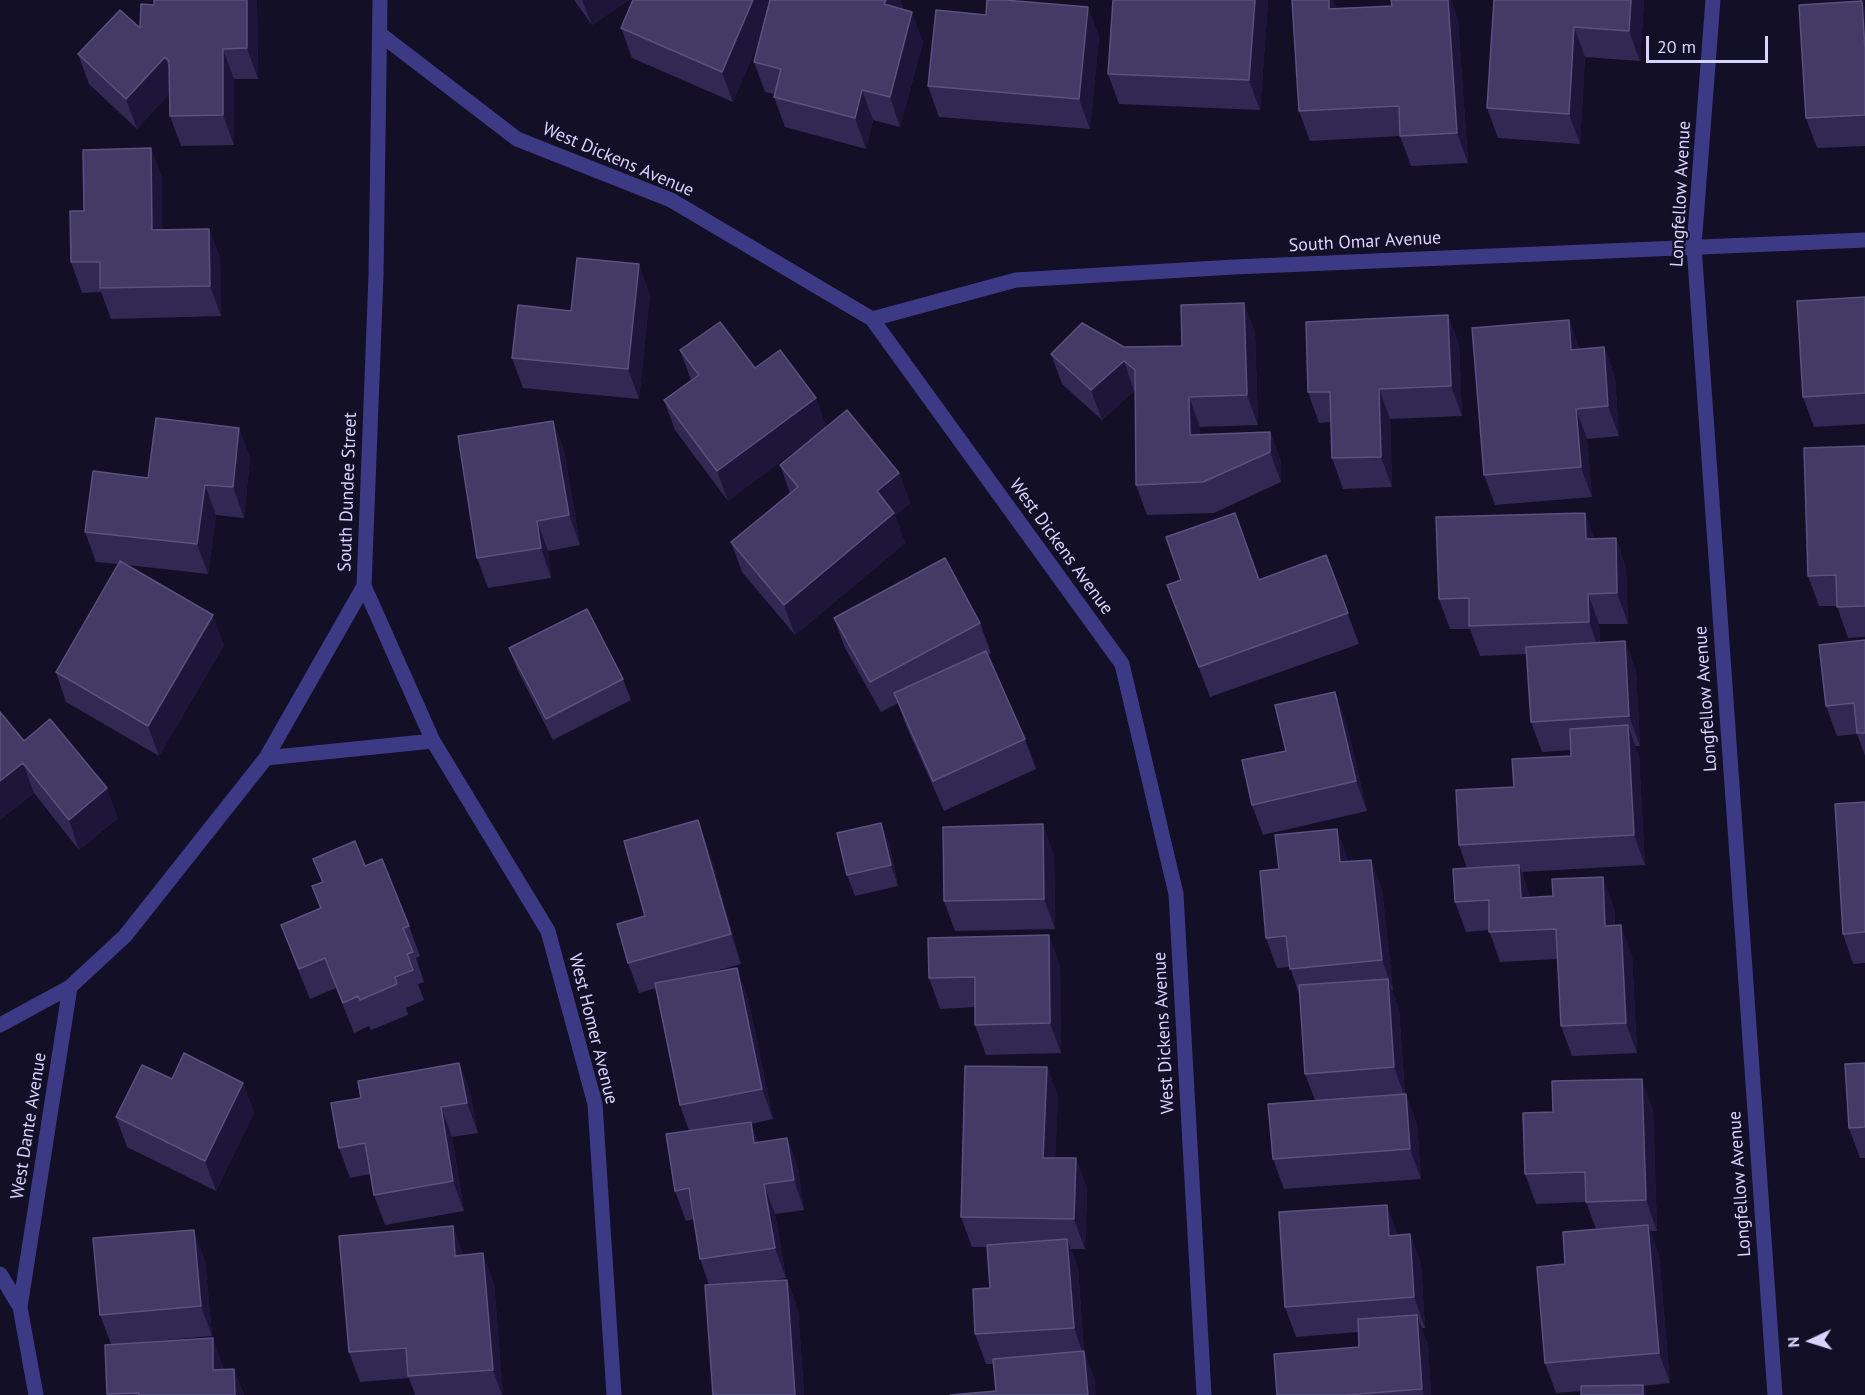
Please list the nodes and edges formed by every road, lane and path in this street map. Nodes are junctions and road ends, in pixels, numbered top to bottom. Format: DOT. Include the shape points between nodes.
graph roads {
  1 [pos="380,0"];
  2 [pos="1713,0"];
  3 [pos="380,34"];
  4 [pos="1865,240"];
  5 [pos="1694,246"];
  6 [pos="872,319"];
  7 [pos="364,586"];
  8 [pos="433,741"];
  9 [pos="266,758"];
  10 [pos="70,987"];
  11 [pos="0,1025"];
  12 [pos="0,1274"];
  13 [pos="21,1307"];
  14 [pos="36,1395"];
  15 [pos="614,1395"];
  16 [pos="1204,1395"];
  17 [pos="1774,1395"];
  1 -- 3 [label="street, South Dundee Street"];
  2 -- 5 [label="street, Longfellow Avenue"];
  3 -- 6 [label="street, West Dickens Avenue" via="517,139 670,201"];
  3 -- 7 [label="street, South Dundee Street"];
  4 -- 5 [label="street, South Omar Avenue"];
  5 -- 6 [label="street, South Omar Avenue" via="1016,280"];
  5 -- 17 [label="street, Longfellow Avenue"];
  6 -- 16 [label="street, West Dickens Avenue" via="1122,664 1176,894"];
  7 -- 8 [label="street, West Homer Avenue"];
  7 -- 9 [label="street, South Dundee Street"];
  8 -- 9 [label="street"];
  8 -- 15 [label="street, West Homer Avenue" via="548,931 595,1104"];
  9 -- 10 [label="street, South Dundee Street" via="125,936"];
  10 -- 11 [label="street, South Dundee Street"];
  10 -- 13 [label="street, West Dante Avenue"];
  12 -- 13 [label="street, West Dante Avenue"];
  13 -- 14 [label="street, West Dante Avenue"];
}
